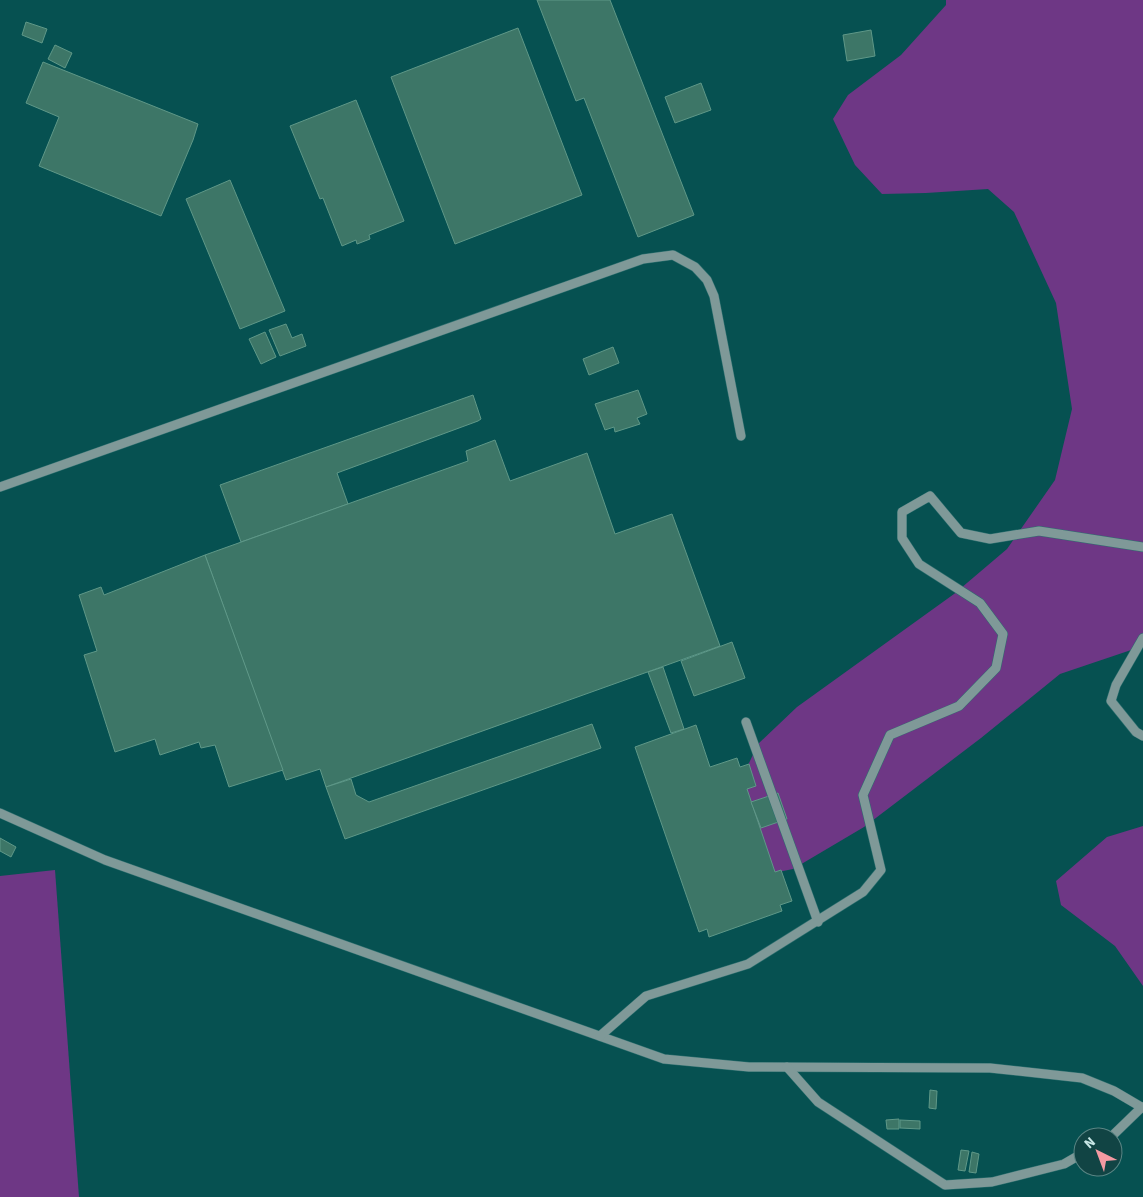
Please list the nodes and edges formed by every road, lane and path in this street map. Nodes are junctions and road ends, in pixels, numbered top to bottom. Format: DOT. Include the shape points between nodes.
graph roads {
  1 [pos="741,436"];
  2 [pos="0,487"];
  3 [pos="1143,548"];
  4 [pos="1143,638"];
  5 [pos="746,722"];
  6 [pos="1143,736"];
  7 [pos="0,813"];
  8 [pos="818,922"];
  9 [pos="600,1036"];
  10 [pos="787,1067"];
  11 [pos="1142,1108"];
  12 [pos="1122,1127"];
  13 [pos="1073,1159"];
  1 -- 2 [label="street" via="714,296 707,280 695,267 673,255 643,259"];
  3 -- 8 [label="street" via="1039,531 990,539 962,533 930,496 902,512 902,538 919,564 980,603 1003,634 1002,642 996,668 959,706 890,736 864,795 881,870 863,892"];
  4 -- 6 [label="street" via="1116,685 1112,701 1136,732"];
  5 -- 8 [label="street"];
  7 -- 9 [label="street" via="105,860"];
  8 -- 9 [label="street" via="748,964 646,996"];
  9 -- 10 [label="street" via="664,1058 749,1067"];
  10 -- 11 [label="street" via="990,1068 1082,1078 1114,1091"];
  10 -- 13 [label="street" via="818,1102 946,1185 992,1182 1064,1164"];
  11 -- 12 [label="street"];
}
